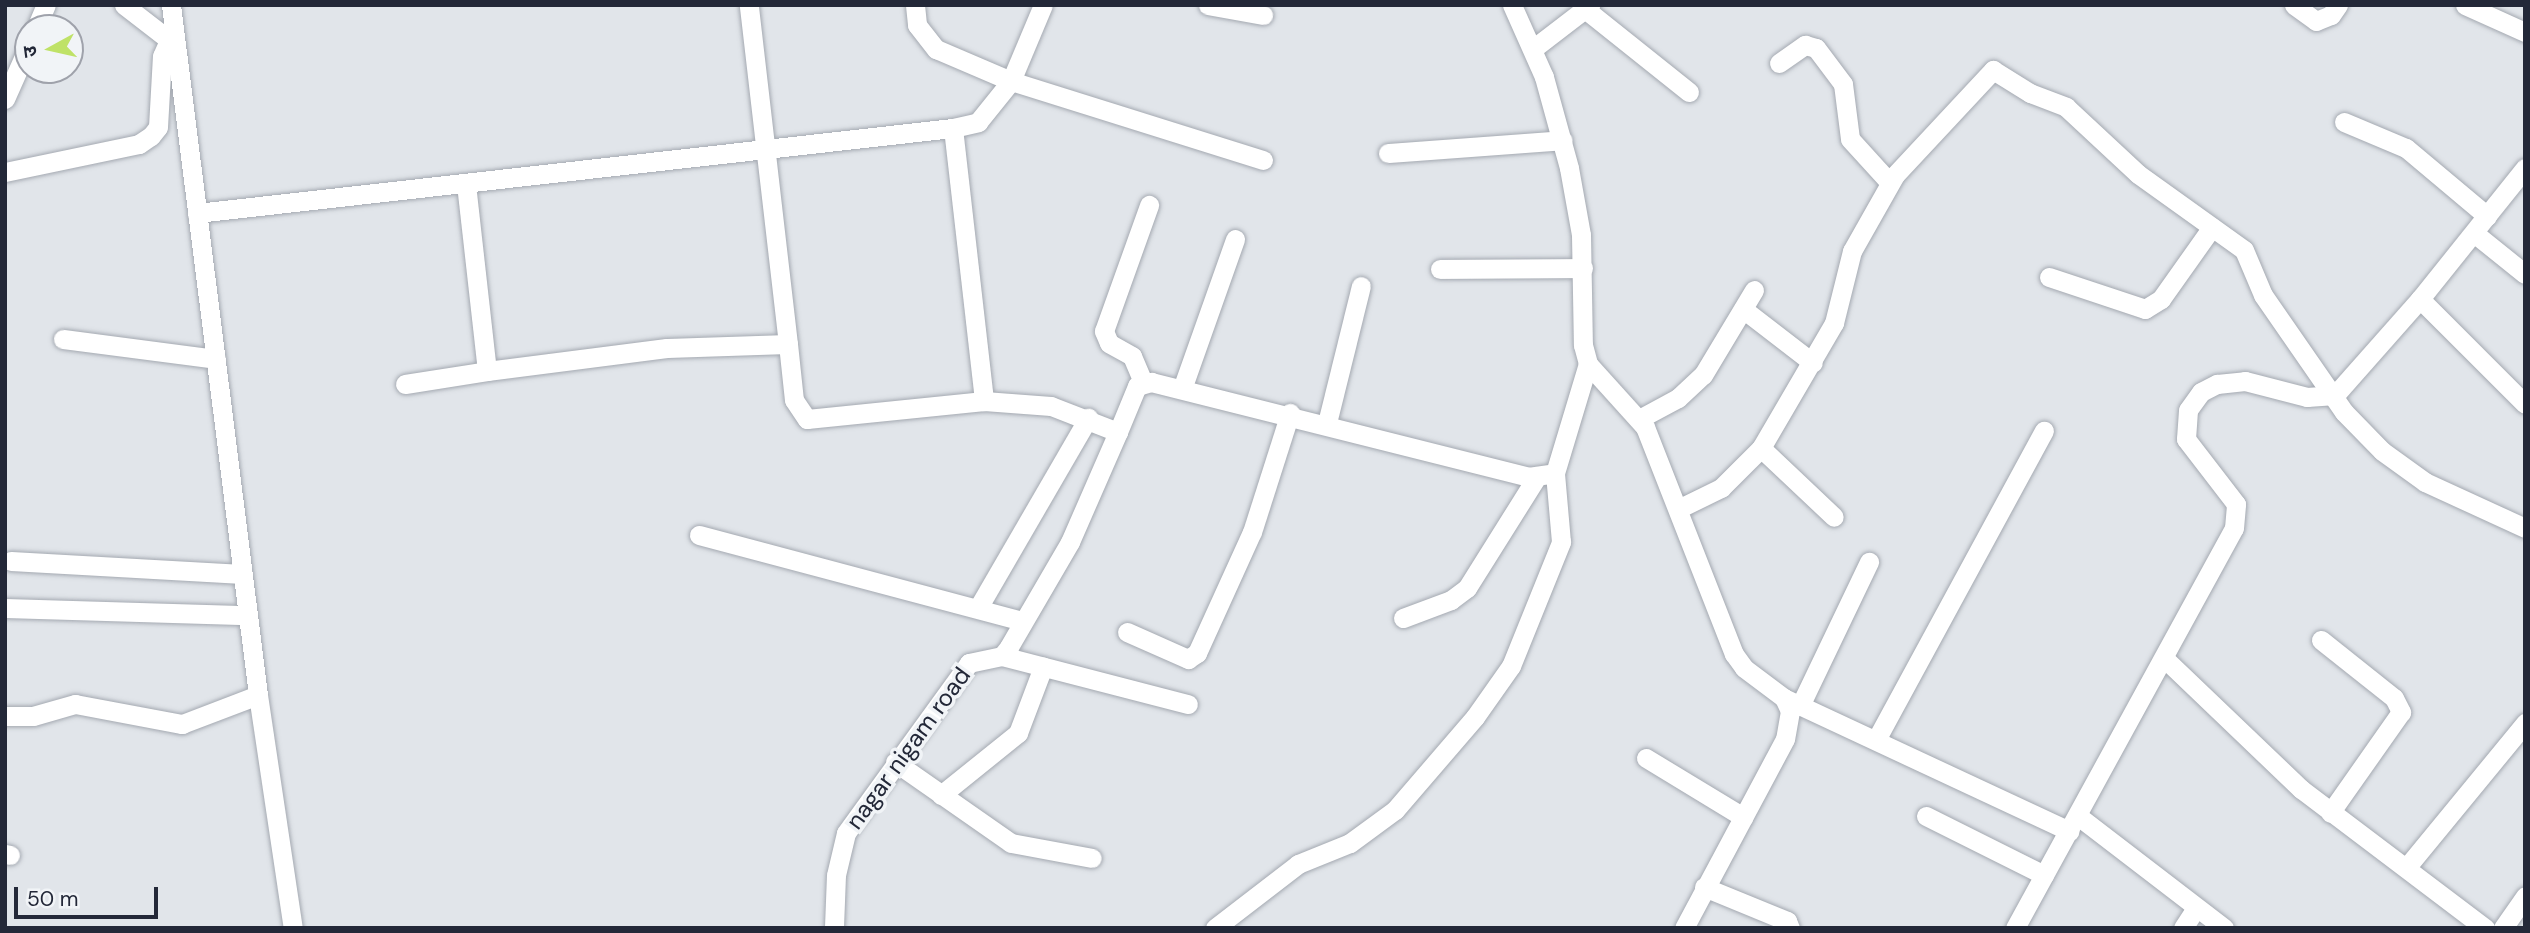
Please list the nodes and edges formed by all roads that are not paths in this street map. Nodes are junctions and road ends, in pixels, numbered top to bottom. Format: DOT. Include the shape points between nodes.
graph roads {
  1 [pos="124,5"];
  2 [pos="171,5"];
  3 [pos="749,5"];
  4 [pos="915,5"];
  5 [pos="1043,5"];
  6 [pos="1208,5"];
  7 [pos="1512,5"];
  8 [pos="2294,5"];
  9 [pos="2338,5"];
  10 [pos="2465,5"];
  11 [pos="1587,7"];
  12 [pos="1263,15"];
  13 [pos="2525,32"];
  14 [pos="171,34"];
  15 [pos="1534,48"];
  16 [pos="1779,63"];
  17 [pos="14,79"];
  18 [pos="1011,81"];
  19 [pos="1689,92"];
  20 [pos="5,99"];
  21 [pos="2344,122"];
  22 [pos="953,128"];
  23 [pos="1563,140"];
  24 [pos="767,150"];
  25 [pos="1388,153"];
  26 [pos="1264,160"];
  27 [pos="2525,168"];
  28 [pos="5,172"];
  29 [pos="1890,183"];
  30 [pos="466,184"];
  31 [pos="1149,205"];
  32 [pos="197,213"];
  33 [pos="2487,216"];
  34 [pos="2212,227"];
  35 [pos="2474,233"];
  36 [pos="1235,239"];
  37 [pos="1583,268"];
  38 [pos="1440,269"];
  39 [pos="2525,274"];
  40 [pos="2049,277"];
  41 [pos="1361,286"];
  42 [pos="1754,290"];
  43 [pos="2420,299"];
  44 [pos="1743,309"];
  45 [pos="64,340"];
  46 [pos="788,344"];
  47 [pos="216,359"];
  48 [pos="1813,363"];
  49 [pos="1588,365"];
  50 [pos="487,371"];
  51 [pos="1143,382"];
  52 [pos="405,384"];
  53 [pos="1182,389"];
  54 [pos="2335,395"];
  55 [pos="984,401"];
  56 [pos="2525,404"];
  57 [pos="1290,413"];
  58 [pos="1088,418"];
  59 [pos="1639,419"];
  60 [pos="1327,423"];
  61 [pos="2044,431"];
  62 [pos="1118,432"];
  63 [pos="1761,448"];
  64 [pos="1546,475"];
  65 [pos="1680,508"];
  66 [pos="1834,517"];
  67 [pos="2525,528"];
  68 [pos="699,534"];
  69 [pos="10,561"];
  70 [pos="1869,562"];
  71 [pos="243,574"];
  72 [pos="5,608"];
  73 [pos="978,608"];
  74 [pos="248,615"];
  75 [pos="1403,618"];
  76 [pos="1023,621"];
  77 [pos="1127,632"];
  78 [pos="2322,640"];
  79 [pos="1002,656"];
  80 [pos="2164,658"];
  81 [pos="1043,667"];
  82 [pos="258,695"];
  83 [pos="1792,702"];
  84 [pos="1188,704"];
  85 [pos="5,716"];
  86 [pos="2525,723"];
  87 [pos="1876,740"];
  88 [pos="1646,758"];
  89 [pos="895,762"];
  90 [pos="941,795"];
  91 [pos="2330,813"];
  92 [pos="1926,816"];
  93 [pos="1743,817"];
  94 [pos="2073,823"];
  95 [pos="1092,858"];
  96 [pos="2406,868"];
  97 [pos="2044,875"];
  98 [pos="1704,887"];
  99 [pos="2525,896"];
  100 [pos="2196,908"];
  101 [pos="293,928"];
  102 [pos="834,928"];
  103 [pos="1215,928"];
  104 [pos="1684,928"];
  105 [pos="1790,928"];
  106 [pos="2015,928"];
  107 [pos="2183,928"];
  108 [pos="2224,928"];
  109 [pos="2486,928"];
  110 [pos="2503,928"];
  1 -- 14 [label="street"];
  2 -- 14 [label="street"];
  3 -- 24 [label="street"];
  4 -- 18 [label="street" via="917,25 936,49"];
  5 -- 18 [label="street"];
  6 -- 12 [label="street"];
  7 -- 15 [label="street"];
  8 -- 9 [label="street" via="2316,21 2331,15"];
  10 -- 13 [label="street"];
  11 -- 15 [label="street"];
  11 -- 19 [label="street"];
  14 -- 28 [label="street" via="161,66 158,127 151,136 139,144"];
  14 -- 32 [label="street"];
  15 -- 23 [label="street"];
  16 -- 29 [label="street" via="1805,45 1816,48 1843,84 1850,139"];
  17 -- 20 [label="street"];
  18 -- 22 [label="street" via="978,122"];
  18 -- 26 [label="street"];
  21 -- 33 [label="street" via="2406,148"];
  22 -- 24 [label="street"];
  22 -- 55 [label="street"];
  23 -- 25 [label="street"];
  23 -- 37 [label="street"];
  24 -- 30 [label="street"];
  24 -- 46 [label="street"];
  27 -- 33 [label="street"];
  29 -- 34 [label="street" via="1988,72 1999,70 2023,89 2066,107 2138,174"];
  29 -- 48 [label="street" via="1852,251 1835,323"];
  30 -- 32 [label="street"];
  30 -- 50 [label="street"];
  31 -- 51 [label="street" via="1104,331 1109,343 1132,356"];
  32 -- 47 [label="street"];
  33 -- 35 [label="street"];
  34 -- 40 [label="street" via="2161,299 2146,309"];
  34 -- 54 [label="street" via="2244,250 2263,295"];
  35 -- 39 [label="street"];
  35 -- 43 [label="street"];
  36 -- 53 [label="street"];
  37 -- 38 [label="street"];
  37 -- 49 [label="street" via="1583,345"];
  41 -- 60 [label="street"];
  42 -- 44 [label="street"];
  43 -- 54 [label="street"];
  43 -- 56 [label="street"];
  44 -- 48 [label="street"];
  44 -- 59 [label="street" via="1703,376 1678,398"];
  45 -- 47 [label="street"];
  46 -- 50 [label="street" via="667,348"];
  46 -- 55 [label="street" via="794,401 807,419"];
  47 -- 71 [label="street"];
  48 -- 63 [label="street"];
  49 -- 59 [label="street"];
  49 -- 64 [label="street"];
  50 -- 52 [label="street"];
  51 -- 53 [label="street"];
  51 -- 62 [label="street, nagar nigam road" via="1132,394"];
  53 -- 57 [label="street"];
  54 -- 67 [label="street" via="2366,437 2401,467"];
  54 -- 80 [label="street" via="2306,397 2263,383 2236,382 2201,392 2188,410 2186,439 2232,496 2237,517"];
  55 -- 58 [label="street" via="1051,406"];
  57 -- 60 [label="street"];
  57 -- 77 [label="street" via="1256,522 1197,653 1188,659"];
  58 -- 62 [label="street"];
  58 -- 73 [label="street"];
  59 -- 65 [label="street"];
  60 -- 64 [label="street"];
  61 -- 87 [label="street"];
  62 -- 76 [label="street, nagar nigam road" via="1070,542"];
  63 -- 65 [label="street" via="1721,488"];
  63 -- 66 [label="street"];
  64 -- 75 [label="street" via="1467,588 1451,600"];
  64 -- 103 [label="street" via="1558,552 1519,651 1475,717 1395,810 1350,844 1298,864"];
  65 -- 83 [label="street" via="1734,654 1744,668"];
  68 -- 73 [label="street"];
  69 -- 71 [label="street"];
  70 -- 83 [label="street"];
  71 -- 74 [label="street"];
  72 -- 74 [label="street"];
  73 -- 76 [label="street"];
  74 -- 82 [label="street"];
  76 -- 79 [label="street, nagar nigam road"];
  78 -- 91 [label="street" via="2394,698 2401,712"];
  79 -- 81 [label="street"];
  79 -- 89 [label="street, nagar nigam road" via="969,663"];
  80 -- 91 [label="street"];
  80 -- 94 [label="street"];
  81 -- 84 [label="street"];
  81 -- 90 [label="street" via="1018,733"];
  82 -- 85 [label="street" via="182,724 75,704 33,716"];
  82 -- 101 [label="street"];
  83 -- 87 [label="street"];
  83 -- 93 [label="street" via="1785,739"];
  86 -- 96 [label="street"];
  87 -- 94 [label="street"];
  88 -- 93 [label="street"];
  89 -- 90 [label="street"];
  89 -- 102 [label="street, nagar nigam road" via="846,833 837,865"];
  90 -- 95 [label="street" via="1011,843"];
  91 -- 96 [label="street"];
  92 -- 97 [label="street"];
  93 -- 98 [label="street"];
  94 -- 97 [label="street"];
  94 -- 100 [label="street"];
  96 -- 109 [label="street"];
  97 -- 106 [label="street"];
  98 -- 104 [label="street"];
  98 -- 105 [label="street" via="1787,921"];
  99 -- 110 [label="street"];
  100 -- 107 [label="street"];
  100 -- 108 [label="street"];
}
